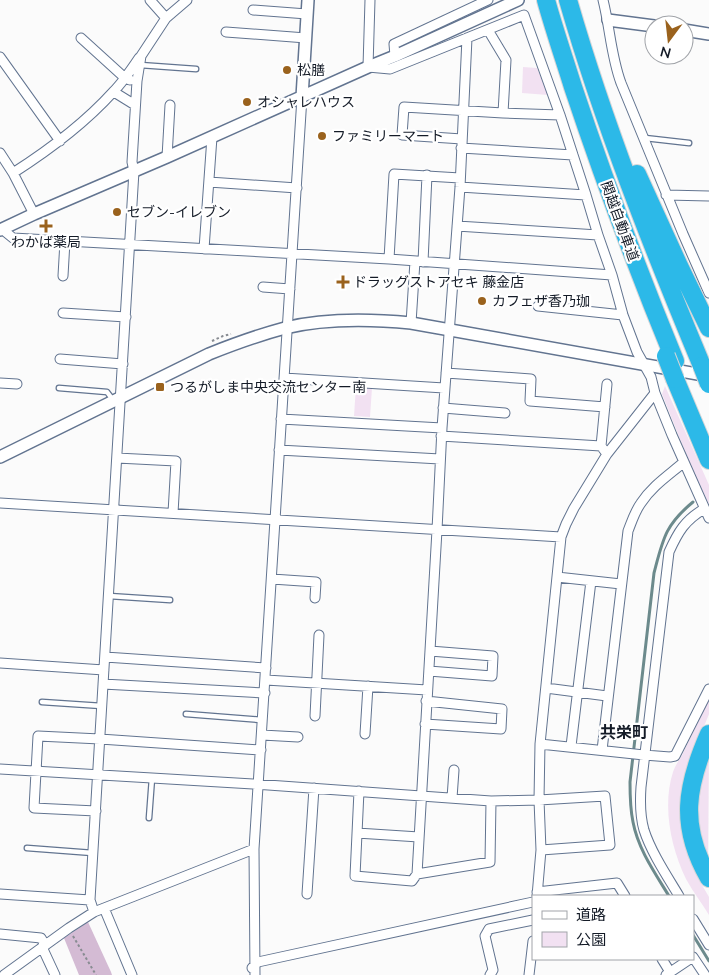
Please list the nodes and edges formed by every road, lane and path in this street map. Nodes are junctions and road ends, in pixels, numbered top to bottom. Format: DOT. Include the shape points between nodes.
graph roads {
  1 [pos="150,0"];
  2 [pos="187,0"];
  3 [pos="308,0"];
  4 [pos="370,0"];
  5 [pos="466,0"];
  6 [pos="488,0"];
  7 [pos="518,0"];
  8 [pos="546,0"];
  9 [pos="568,0"];
  10 [pos="603,0"];
  11 [pos="476,6"];
  12 [pos="253,10"];
  13 [pos="307,14"];
  14 [pos="166,18"];
  15 [pos="608,20"];
  16 [pos="644,25"];
  17 [pos="488,30"];
  18 [pos="226,32"];
  19 [pos="694,32"];
  20 [pos="709,34"];
  21 [pos="81,38"];
  22 [pos="306,38"];
  23 [pos="467,38"];
  24 [pos="395,56"];
  25 [pos="0,57"];
  26 [pos="140,60"];
  27 [pos="368,67"];
  28 [pos="590,68"];
  29 [pos="196,69"];
  30 [pos="125,78"];
  31 [pos="137,81"];
  32 [pos="114,92"];
  33 [pos="302,97"];
  34 [pos="136,105"];
  35 [pos="170,105"];
  36 [pos="463,111"];
  37 [pos="504,114"];
  38 [pos="560,115"];
  39 [pos="212,137"];
  40 [pos="643,138"];
  41 [pos="60,141"];
  42 [pos="689,143"];
  43 [pos="462,144"];
  44 [pos="0,153"];
  45 [pos="573,155"];
  46 [pos="167,157"];
  47 [pos="134,171"];
  48 [pos="13,174"];
  49 [pos="428,176"];
  50 [pos="209,182"];
  51 [pos="460,182"];
  52 [pos="297,188"];
  53 [pos="666,194"];
  54 [pos="586,195"];
  55 [pos="709,196"];
  56 [pos="34,214"];
  57 [pos="457,226"];
  58 [pos="1,230"];
  59 [pos="598,236"];
  60 [pos="65,241"];
  61 [pos="130,244"];
  62 [pos="204,250"];
  63 [pos="293,254"];
  64 [pos="389,259"];
  65 [pos="419,262"];
  66 [pos="454,264"];
  67 [pos="612,275"];
  68 [pos="62,276"];
  69 [pos="263,287"];
  70 [pos="290,289"];
  71 [pos="709,293"];
  72 [pos="538,306"];
  73 [pos="63,312"];
  74 [pos="623,315"];
  75 [pos="126,317"];
  76 [pos="412,323"];
  77 [pos="287,328"];
  78 [pos="709,328"];
  79 [pos="448,329"];
  80 [pos="60,359"];
  81 [pos="123,364"];
  82 [pos="644,365"];
  83 [pos="705,371"];
  84 [pos="446,373"];
  85 [pos="284,378"];
  86 [pos="679,380"];
  87 [pos="0,383"];
  88 [pos="16,384"];
  89 [pos="607,384"];
  90 [pos="709,384"];
  91 [pos="60,388"];
  92 [pos="444,388"];
  93 [pos="655,393"];
  94 [pos="117,398"];
  95 [pos="605,407"];
  96 [pos="443,408"];
  97 [pos="505,413"];
  98 [pos="281,418"];
  99 [pos="441,432"];
  100 [pos="709,437"];
  101 [pos="601,446"];
  102 [pos="280,450"];
  103 [pos="607,454"];
  104 [pos="0,456"];
  105 [pos="117,458"];
  106 [pos="440,459"];
  107 [pos="709,460"];
  108 [pos="684,462"];
  109 [pos="0,503"];
  110 [pos="704,509"];
  111 [pos="114,510"];
  112 [pos="173,513"];
  113 [pos="709,518"];
  114 [pos="275,520"];
  115 [pos="437,530"];
  116 [pos="561,537"];
  117 [pos="557,577"];
  118 [pos="272,579"];
  119 [pos="591,581"];
  120 [pos="621,584"];
  121 [pos="109,596"];
  122 [pos="315,598"];
  123 [pos="170,600"];
  124 [pos="319,635"];
  125 [pos="430,651"];
  126 [pos="105,657"];
  127 [pos="0,664"];
  128 [pos="266,668"];
  129 [pos="104,670"];
  130 [pos="429,671"];
  131 [pos="266,680"];
  132 [pos="317,683"];
  133 [pos="103,684"];
  134 [pos="368,686"];
  135 [pos="546,688"];
  136 [pos="709,689"];
  137 [pos="427,690"];
  138 [pos="578,692"];
  139 [pos="265,693"];
  140 [pos="607,696"];
  141 [pos="42,702"];
  142 [pos="426,702"];
  143 [pos="102,706"];
  144 [pos="186,714"];
  145 [pos="315,716"];
  146 [pos="263,720"];
  147 [pos="425,724"];
  148 [pos="365,734"];
  149 [pos="709,734"];
  150 [pos="262,735"];
  151 [pos="298,737"];
  152 [pos="100,739"];
  153 [pos="540,744"];
  154 [pos="571,746"];
  155 [pos="261,750"];
  156 [pos="602,750"];
  157 [pos="644,755"];
  158 [pos="0,769"];
  159 [pos="454,770"];
  160 [pos="36,771"];
  161 [pos="98,775"];
  162 [pos="152,778"];
  163 [pos="259,785"];
  164 [pos="314,788"];
  165 [pos="359,791"];
  166 [pos="421,795"];
  167 [pos="452,798"];
  168 [pos="539,800"];
  169 [pos="491,801"];
  170 [pos="96,811"];
  171 [pos="149,818"];
  172 [pos="357,833"];
  173 [pos="419,837"];
  174 [pos="27,848"];
  175 [pos="254,849"];
  176 [pos="541,850"];
  177 [pos="93,853"];
  178 [pos="417,874"];
  179 [pos="709,878"];
  180 [pos="0,894"];
  181 [pos="307,894"];
  182 [pos="537,894"];
  183 [pos="624,895"];
  184 [pos="678,895"];
  185 [pos="90,900"];
  186 [pos="532,902"];
  187 [pos="104,908"];
  188 [pos="94,912"];
  189 [pos="532,920"];
  190 [pos="694,922"];
  191 [pos="69,928"];
  192 [pos="0,934"];
  193 [pos="709,945"];
  194 [pos="44,946"];
  195 [pos="532,950"];
  196 [pos="662,960"];
  197 [pos="688,960"];
  198 [pos="693,960"];
  199 [pos="255,970"];
  200 [pos="668,974"];
  201 [pos="4,975"];
  202 [pos="55,975"];
  203 [pos="96,975"];
  204 [pos="132,975"];
  205 [pos="249,975"];
  206 [pos="490,975"];
  207 [pos="529,975"];
  208 [pos="705,975"];
  1 -- 14 [label="street"];
  2 -- 14 [label="street"];
  3 -- 13 [label="street"];
  4 -- 27 [label="street"];
  5 -- 11 [label="street"];
  6 -- 11 [label="street"];
  7 -- 24 [label="street"];
  8 -- 86 [label="highway, 関越自動車道" via="616,211"];
  9 -- 28 [label="highway, 関越自動車道"];
  10 -- 15 [label="street"];
  11 -- 24 [label="street" via="394,44"];
  12 -- 13 [label="street"];
  13 -- 22 [label="street"];
  14 -- 26 [label="street"];
  15 -- 16 [label="street"];
  15 -- 40 [label="street" via="615,66"];
  17 -- 23 [label="street"];
  17 -- 37 [label="street" via="506,60"];
  17 -- 38 [label="street" via="524,15"];
  18 -- 22 [label="street"];
  19 -- 20 [label="street"];
  21 -- 30 [label="street"];
  22 -- 33 [label="street"];
  23 -- 27 [label="street" via="390,68"];
  23 -- 36 [label="street"];
  24 -- 27 [label="street"];
  25 -- 41 [label="street"];
  26 -- 29 [label="lane"];
  26 -- 30 [label="street"];
  26 -- 31 [label="street"];
  27 -- 33 [label="street"];
  28 -- 78 [label="highway"];
  28 -- 83 [label="highway, 関越自動車道" via="636,204"];
  30 -- 31 [label="street"];
  30 -- 32 [label="street"];
  31 -- 34 [label="street"];
  32 -- 34 [label="street"];
  32 -- 41 [label="street"];
  33 -- 39 [label="street"];
  33 -- 52 [label="street"];
  34 -- 47 [label="street"];
  35 -- 46 [label="street"];
  36 -- 37 [label="street"];
  36 -- 43 [label="street"];
  36 -- 43 [label="street" via="404,107 402,135"];
  37 -- 38 [label="street"];
  38 -- 45 [label="street"];
  39 -- 46 [label="street"];
  39 -- 50 [label="street"];
  40 -- 42 [label="lane"];
  40 -- 53 [label="street"];
  41 -- 48 [label="street"];
  43 -- 45 [label="street"];
  43 -- 51 [label="street"];
  44 -- 48 [label="street"];
  45 -- 54 [label="street"];
  46 -- 47 [label="street"];
  47 -- 56 [label="street"];
  47 -- 61 [label="street"];
  48 -- 56 [label="street"];
  49 -- 51 [label="street"];
  49 -- 64 [label="street" via="394,174"];
  49 -- 65 [label="street"];
  50 -- 52 [label="street"];
  50 -- 62 [label="street"];
  51 -- 54 [label="street"];
  51 -- 57 [label="street"];
  52 -- 63 [label="street"];
  53 -- 55 [label="street"];
  53 -- 71 [label="street"];
  54 -- 59 [label="street"];
  56 -- 58 [label="street"];
  57 -- 59 [label="street"];
  57 -- 66 [label="street"];
  58 -- 60 [label="street" via="14,238"];
  59 -- 67 [label="street"];
  60 -- 61 [label="street"];
  60 -- 68 [label="street"];
  61 -- 62 [label="street"];
  61 -- 75 [label="street"];
  62 -- 63 [label="street"];
  63 -- 64 [label="street"];
  63 -- 70 [label="street"];
  64 -- 65 [label="street"];
  65 -- 66 [label="street"];
  65 -- 76 [label="street"];
  66 -- 67 [label="street"];
  66 -- 79 [label="street"];
  67 -- 74 [label="street"];
  69 -- 70 [label="street"];
  70 -- 77 [label="street"];
  72 -- 74 [label="street"];
  73 -- 75 [label="street"];
  74 -- 82 [label="street"];
  75 -- 81 [label="street"];
  76 -- 77 [label="street" via="340,320"];
  76 -- 79 [label="street"];
  77 -- 85 [label="street"];
  77 -- 94 [label="street" via="209,354"];
  79 -- 82 [label="street"];
  79 -- 84 [label="street"];
  80 -- 81 [label="street"];
  81 -- 94 [label="street"];
  82 -- 83 [label="street"];
  82 -- 93 [label="street"];
  83 -- 90 [label="highway, 関越自動車道, bridge"];
  84 -- 92 [label="street"];
  84 -- 95 [label="street" via="531,379 530,401"];
  85 -- 92 [label="street"];
  85 -- 98 [label="street"];
  86 -- 100 [label="highway, 関越自動車道"];
  86 -- 107 [label="highway"];
  87 -- 88 [label="street"];
  89 -- 95 [label="street"];
  91 -- 94 [label="lane" via="107,392"];
  92 -- 96 [label="street"];
  93 -- 103 [label="street"];
  93 -- 108 [label="street"];
  94 -- 104 [label="street"];
  94 -- 105 [label="street"];
  95 -- 101 [label="street"];
  96 -- 97 [label="street"];
  96 -- 99 [label="street"];
  98 -- 99 [label="street"];
  98 -- 102 [label="street"];
  99 -- 101 [label="street"];
  99 -- 106 [label="street"];
  101 -- 103 [label="street"];
  102 -- 106 [label="street"];
  102 -- 114 [label="street"];
  103 -- 116 [label="street" via="574,508"];
  105 -- 111 [label="street"];
  105 -- 112 [label="street" via="176,461"];
  106 -- 115 [label="street"];
  108 -- 110 [label="street"];
  108 -- 120 [label="street" via="641,502 633,517"];
  109 -- 111 [label="street"];
  110 -- 113 [label="street"];
  110 -- 157 [label="street" via="678,532 669,552"];
  111 -- 112 [label="street"];
  111 -- 121 [label="street"];
  112 -- 114 [label="street"];
  114 -- 115 [label="street"];
  114 -- 118 [label="street"];
  115 -- 116 [label="street"];
  115 -- 125 [label="street"];
  116 -- 117 [label="street"];
  117 -- 119 [label="street"];
  117 -- 135 [label="street"];
  118 -- 122 [label="street" via="316,582"];
  118 -- 128 [label="street"];
  119 -- 120 [label="street"];
  119 -- 138 [label="street"];
  120 -- 140 [label="street"];
  121 -- 123 [label="lane"];
  121 -- 126 [label="street"];
  124 -- 132 [label="street"];
  125 -- 130 [label="street"];
  125 -- 130 [label="street" via="493,656 492,676"];
  126 -- 128 [label="street"];
  126 -- 129 [label="street"];
  127 -- 129 [label="street"];
  128 -- 131 [label="street"];
  129 -- 133 [label="street"];
  130 -- 137 [label="street"];
  131 -- 132 [label="street"];
  131 -- 139 [label="street"];
  132 -- 134 [label="street"];
  132 -- 145 [label="street"];
  133 -- 139 [label="street"];
  133 -- 143 [label="street"];
  134 -- 137 [label="street"];
  134 -- 148 [label="street"];
  135 -- 138 [label="street"];
  135 -- 153 [label="street"];
  136 -- 157 [label="street" via="676,756"];
  137 -- 142 [label="street"];
  138 -- 140 [label="street"];
  138 -- 154 [label="street"];
  139 -- 146 [label="street"];
  140 -- 156 [label="street"];
  141 -- 143 [label="lane"];
  142 -- 147 [label="street"];
  142 -- 147 [label="street" via="502,709 501,730"];
  143 -- 152 [label="street"];
  144 -- 146 [label="lane"];
  146 -- 150 [label="street"];
  147 -- 166 [label="street"];
  149 -- 179 [label="highway" via="696,766 689,810 696,853"];
  150 -- 151 [label="street"];
  150 -- 155 [label="street"];
  152 -- 155 [label="street"];
  152 -- 160 [label="street" via="38,736"];
  152 -- 161 [label="street"];
  153 -- 154 [label="street"];
  153 -- 168 [label="street"];
  154 -- 156 [label="street"];
  155 -- 163 [label="street"];
  156 -- 157 [label="street"];
  157 -- 184 [label="street" via="640,807 644,830"];
  158 -- 160 [label="street"];
  159 -- 167 [label="street"];
  160 -- 161 [label="street"];
  160 -- 170 [label="street" via="34,808"];
  161 -- 162 [label="street"];
  161 -- 170 [label="street"];
  162 -- 163 [label="street"];
  162 -- 171 [label="lane"];
  163 -- 164 [label="street"];
  163 -- 175 [label="street"];
  164 -- 165 [label="street"];
  164 -- 181 [label="street"];
  165 -- 166 [label="street"];
  165 -- 172 [label="street"];
  166 -- 167 [label="street"];
  166 -- 173 [label="street"];
  167 -- 169 [label="street"];
  168 -- 169 [label="street"];
  168 -- 176 [label="street"];
  168 -- 176 [label="street" via="605,796 610,845"];
  169 -- 178 [label="street" via="490,862"];
  170 -- 177 [label="street"];
  172 -- 173 [label="street"];
  172 -- 178 [label="street" via="355,876 412,880"];
  173 -- 178 [label="street"];
  174 -- 177 [label="lane"];
  175 -- 187 [label="street"];
  175 -- 199 [label="street"];
  176 -- 182 [label="street"];
  177 -- 185 [label="street"];
  180 -- 185 [label="street"];
  182 -- 183 [label="street" via="617,882"];
  185 -- 188 [label="street"];
  186 -- 199 [label="street" via="258,962"];
  187 -- 188 [label="street"];
  187 -- 204 [label="street"];
  188 -- 191 [label="street"];
  189 -- 206 [label="street" via="488,929 485,936 493,970"];
  190 -- 193 [label="street"];
  191 -- 194 [label="street"];
  191 -- 203 [label="path"];
  192 -- 194 [label="street" via="41,938"];
  194 -- 201 [label="street"];
  194 -- 202 [label="street"];
  195 -- 207 [label="street"];
  196 -- 200 [label="street"];
  197 -- 200 [label="street"];
  198 -- 208 [label="street"];
  199 -- 205 [label="street"];
}
